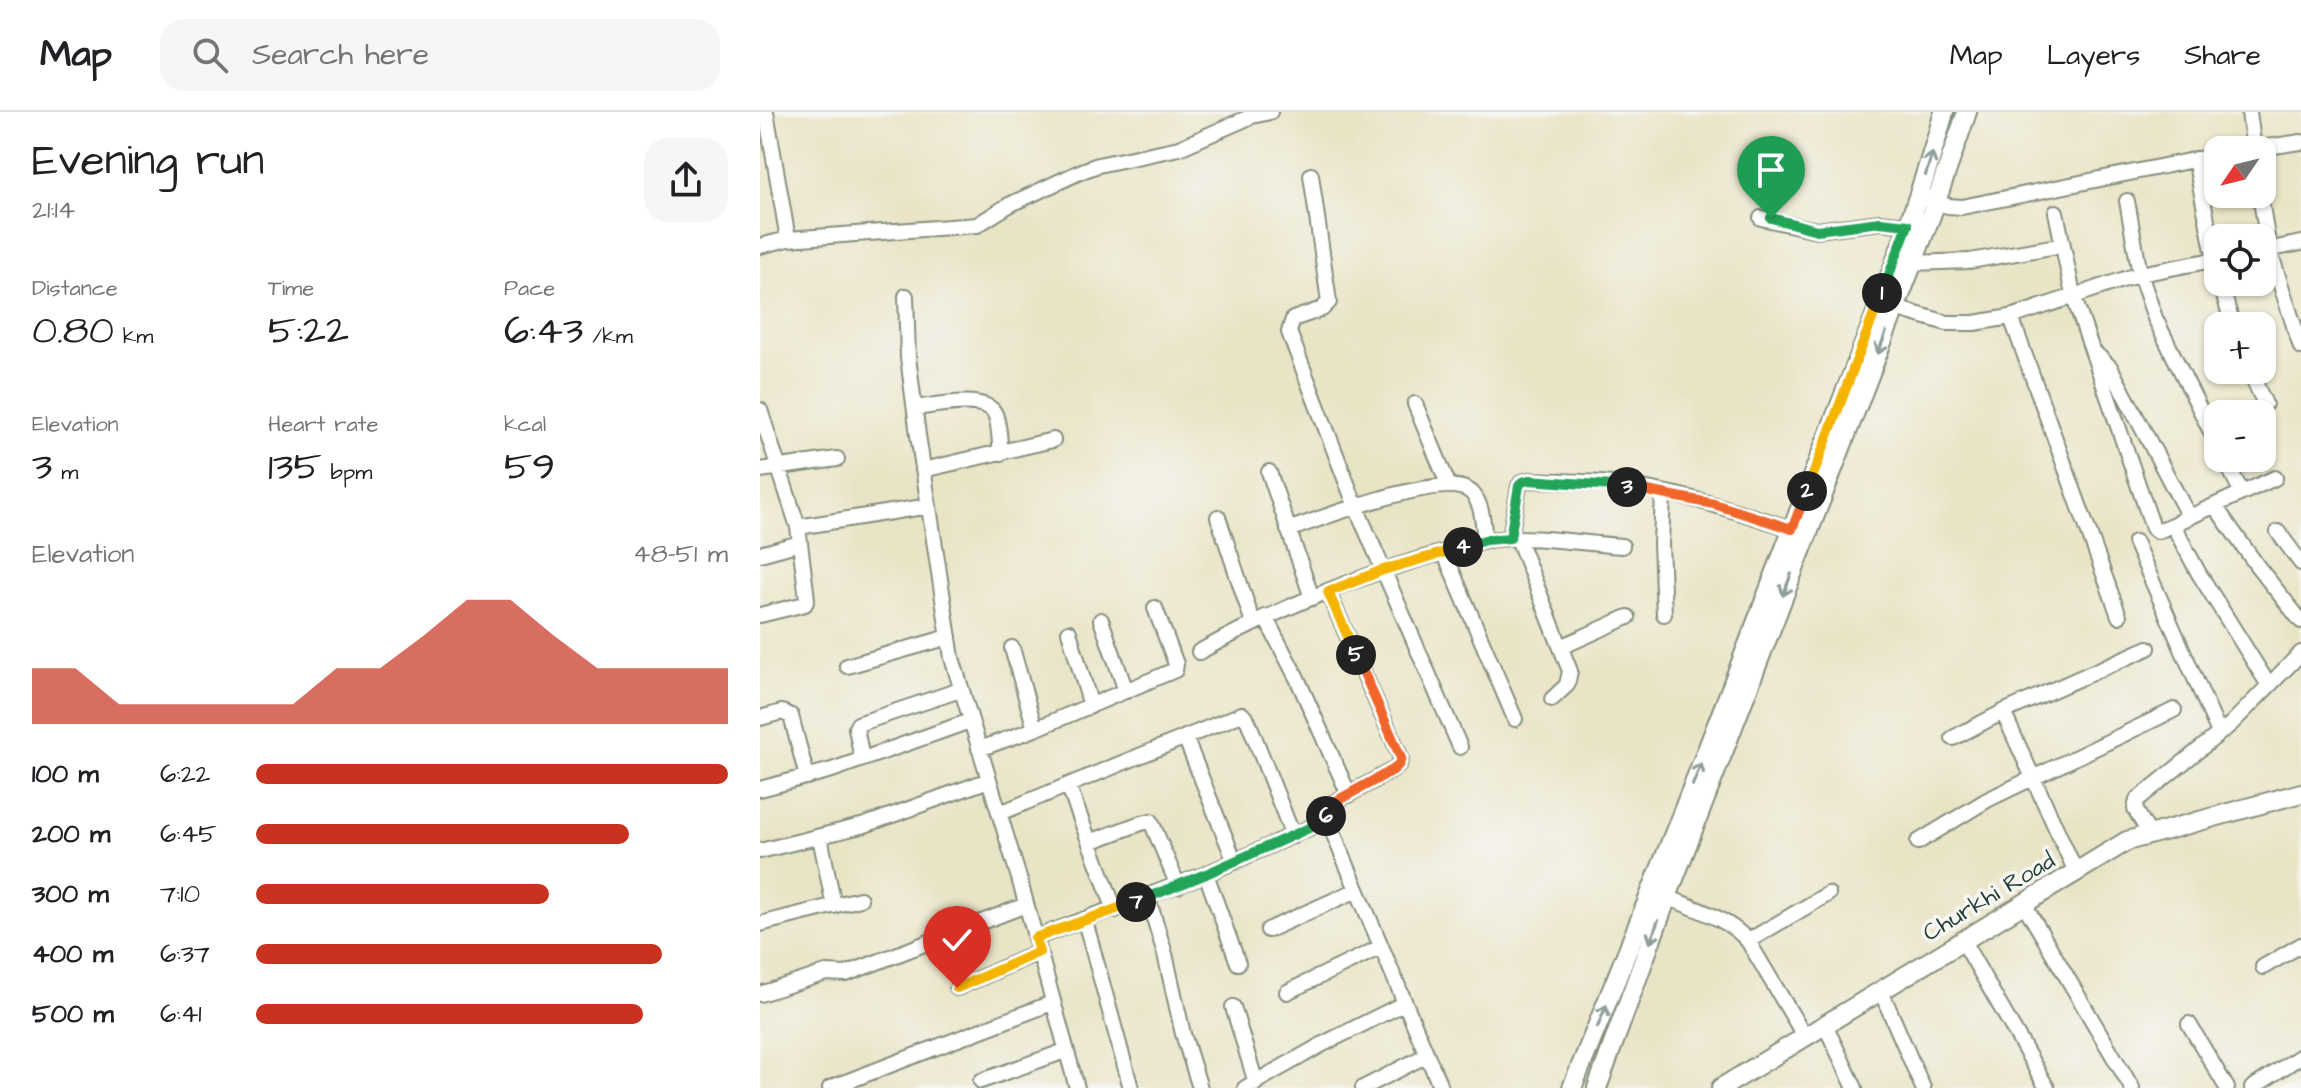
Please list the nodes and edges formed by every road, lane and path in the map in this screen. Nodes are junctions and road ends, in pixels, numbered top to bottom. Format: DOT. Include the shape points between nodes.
graph roads {
  1 [pos="766,112"];
  2 [pos="1270,112"];
  3 [pos="1944,112"];
  4 [pos="1967,112"];
  5 [pos="2249,112"];
  6 [pos="2250,136"];
  7 [pos="2301,142"];
  8 [pos="2276,146"];
  9 [pos="2204,157"];
  10 [pos="2195,159"];
  11 [pos="1311,175"];
  12 [pos="1927,200"];
  13 [pos="2127,201"];
  14 [pos="2056,212"];
  15 [pos="1761,218"];
  16 [pos="2209,224"];
  17 [pos="1908,225"];
  18 [pos="788,239"];
  19 [pos="2301,243"];
  20 [pos="2063,245"];
  21 [pos="760,246"];
  22 [pos="2276,248"];
  23 [pos="2204,262"];
  24 [pos="1912,263"];
  25 [pos="2140,274"];
  26 [pos="2276,278"];
  27 [pos="2073,295"];
  28 [pos="906,296"];
  29 [pos="1895,308"];
  30 [pos="2011,317"];
  31 [pos="2301,347"];
  32 [pos="2092,350"];
  33 [pos="1415,404"];
  34 [pos="915,408"];
  35 [pos="760,410"];
  36 [pos="2204,418"];
  37 [pos="1053,440"];
  38 [pos="1001,453"];
  39 [pos="837,459"];
  40 [pos="780,469"];
  41 [pos="760,470"];
  42 [pos="923,470"];
  43 [pos="1269,472"];
  44 [pos="2231,472"];
  45 [pos="2275,478"];
  46 [pos="1448,484"];
  47 [pos="1663,493"];
  48 [pos="2242,493"];
  49 [pos="929,506"];
  50 [pos="2215,506"];
  51 [pos="1356,507"];
  52 [pos="1218,517"];
  53 [pos="2189,517"];
  54 [pos="2173,525"];
  55 [pos="798,527"];
  56 [pos="1792,529"];
  57 [pos="1288,530"];
  58 [pos="2278,532"];
  59 [pos="1514,539"];
  60 [pos="1485,540"];
  61 [pos="2135,542"];
  62 [pos="800,543"];
  63 [pos="1622,546"];
  64 [pos="1444,552"];
  65 [pos="760,554"];
  66 [pos="2301,563"];
  67 [pos="1383,570"];
  68 [pos="1328,592"];
  69 [pos="1312,598"];
  70 [pos="1155,608"];
  71 [pos="1664,614"];
  72 [pos="760,615"];
  73 [pos="2119,616"];
  74 [pos="1628,617"];
  75 [pos="1101,620"];
  76 [pos="1259,620"];
  77 [pos="2301,621"];
  78 [pos="1069,632"];
  79 [pos="949,637"];
  80 [pos="1561,647"];
  81 [pos="1012,648"];
  82 [pos="2148,648"];
  83 [pos="1199,652"];
  84 [pos="2301,653"];
  85 [pos="847,666"];
  86 [pos="2268,684"];
  87 [pos="960,690"];
  88 [pos="1126,691"];
  89 [pos="1552,699"];
  90 [pos="1091,706"];
  91 [pos="2174,710"];
  92 [pos="2003,712"];
  93 [pos="760,718"];
  94 [pos="1515,719"];
  95 [pos="970,721"];
  96 [pos="1035,729"];
  97 [pos="2219,733"];
  98 [pos="1185,737"];
  99 [pos="1953,738"];
  100 [pos="1460,747"];
  101 [pos="979,749"];
  102 [pos="862,759"];
  103 [pos="807,777"];
  104 [pos="2032,778"];
  105 [pos="989,780"];
  106 [pos="1068,785"];
  107 [pos="760,789"];
  108 [pos="2301,793"];
  109 [pos="1349,795"];
  110 [pos="1000,813"];
  111 [pos="1327,820"];
  112 [pos="2150,835"];
  113 [pos="1293,836"];
  114 [pos="820,837"];
  115 [pos="1090,842"];
  116 [pos="1918,842"];
  117 [pos="760,851"];
  118 [pos="1235,862"];
  119 [pos="2076,872"];
  120 [pos="1206,874"];
  121 [pos="1178,886"];
  122 [pos="1357,890"];
  123 [pos="1828,894"];
  124 [pos="1667,897"];
  125 [pos="1148,898"];
  126 [pos="860,899"];
  127 [pos="2024,904"];
  128 [pos="1026,905"];
  129 [pos="834,906"];
  130 [pos="1115,910"];
  131 [pos="1085,921"];
  132 [pos="760,924"];
  133 [pos="1268,930"];
  134 [pos="1748,941"];
  135 [pos="1963,941"];
  136 [pos="1037,945"];
  137 [pos="2301,945"];
  138 [pos="1381,947"];
  139 [pos="1238,963"];
  140 [pos="2263,967"];
  141 [pos="957,988"];
  142 [pos="1881,991"];
  143 [pos="1287,992"];
  144 [pos="760,994"];
  145 [pos="1052,1003"];
  146 [pos="1405,1003"];
  147 [pos="1233,1007"];
  148 [pos="2189,1024"];
  149 [pos="1825,1025"];
  150 [pos="1805,1037"];
  151 [pos="1065,1051"];
  152 [pos="1427,1055"];
  153 [pos="2301,1056"];
  154 [pos="981,1081"];
  155 [pos="1741,1083"];
  156 [pos="1250,1085"];
  157 [pos="830,1088"];
  158 [pos="1077,1088"];
  159 [pos="1131,1088"];
  160 [pos="1200,1088"];
  161 [pos="1363,1088"];
  162 [pos="1441,1088"];
  163 [pos="1572,1088"];
  164 [pos="1597,1088"];
  165 [pos="1721,1088"];
  166 [pos="1855,1088"];
  167 [pos="1923,1088"];
  168 [pos="2047,1088"];
  169 [pos="2132,1088"];
  170 [pos="2227,1088"];
  171 [pos="2252,1088"];
  1 -- 18 [label="street"];
  2 -- 18 [label="street" via="1179,148 1082,171 977,225"];
  12 -- 3 [label="street, one-way"];
  4 -- 12 [label="street"];
  5 -- 6 [label="street"];
  7 -- 8 [label="street"];
  9 -- 10 [label="street"];
  10 -- 12 [label="street" via="1962,207"];
  10 -- 16 [label="street"];
  11 -- 51 [label="street" via="1329,302 1293,319 1289,332"];
  12 -- 17 [label="street"];
  12 -- 24 [label="street"];
  13 -- 25 [label="street"];
  14 -- 20 [label="street"];
  15 -- 17 [label="street" via="1817,230 1880,222"];
  17 -- 56 [label="street"];
  18 -- 21 [label="street"];
  19 -- 22 [label="street"];
  20 -- 24 [label="street" via="1970,261"];
  20 -- 27 [label="street"];
  23 -- 25 [label="street"];
  24 -- 29 [label="street"];
  25 -- 27 [label="street"];
  25 -- 36 [label="street" via="2164,338"];
  26 -- 31 [label="street"];
  27 -- 30 [label="street"];
  27 -- 32 [label="street"];
  28 -- 34 [label="street"];
  29 -- 30 [label="street" via="1959,325"];
  29 -- 124 [label="street, one-way"];
  30 -- 73 [label="street"];
  32 -- 53 [label="street" via="2110,367"];
  32 -- 54 [label="street" via="2151,523 2157,531"];
  33 -- 46 [label="street"];
  34 -- 38 [label="street" via="988,405 996,416"];
  34 -- 42 [label="street"];
  35 -- 40 [label="street"];
  37 -- 38 [label="street"];
  38 -- 42 [label="street"];
  39 -- 40 [label="street"];
  40 -- 41 [label="street"];
  40 -- 55 [label="street"];
  42 -- 49 [label="street"];
  43 -- 57 [label="street"];
  44 -- 48 [label="street"];
  45 -- 48 [label="street"];
  46 -- 51 [label="street"];
  46 -- 60 [label="street" via="1473,494"];
  47 -- 56 [label="street"];
  47 -- 59 [label="street" via="1611,484 1522,482"];
  47 -- 71 [label="street"];
  48 -- 50 [label="street"];
  49 -- 55 [label="street"];
  49 -- 79 [label="street"];
  50 -- 53 [label="street"];
  50 -- 77 [label="street"];
  51 -- 57 [label="street"];
  51 -- 67 [label="street"];
  52 -- 76 [label="street"];
  53 -- 54 [label="street"];
  54 -- 86 [label="street"];
  55 -- 62 [label="street"];
  163 -- 56 [label="street, one-way"];
  57 -- 69 [label="street"];
  58 -- 66 [label="street"];
  59 -- 60 [label="street"];
  59 -- 63 [label="street"];
  59 -- 80 [label="street"];
  60 -- 64 [label="street"];
  61 -- 97 [label="street"];
  62 -- 65 [label="street"];
  62 -- 72 [label="street" via="805,604"];
  64 -- 67 [label="street"];
  64 -- 94 [label="street"];
  67 -- 68 [label="street"];
  67 -- 100 [label="street"];
  68 -- 69 [label="street"];
  68 -- 109 [label="street" via="1401,758 1393,770"];
  69 -- 76 [label="street"];
  70 -- 88 [label="street" via="1175,670"];
  74 -- 80 [label="street"];
  75 -- 88 [label="street"];
  76 -- 83 [label="street"];
  76 -- 109 [label="street" via="1297,678"];
  78 -- 90 [label="street"];
  79 -- 85 [label="street"];
  79 -- 87 [label="street"];
  80 -- 89 [label="street" via="1571,678"];
  81 -- 96 [label="street"];
  82 -- 92 [label="street"];
  84 -- 86 [label="street"];
  86 -- 97 [label="street"];
  87 -- 95 [label="street"];
  87 -- 102 [label="street" via="858,724"];
  88 -- 90 [label="street"];
  90 -- 96 [label="street"];
  91 -- 104 [label="street"];
  92 -- 99 [label="street"];
  92 -- 104 [label="street"];
  93 -- 103 [label="street" via="782,712 791,716"];
  95 -- 101 [label="street"];
  95 -- 102 [label="street"];
  96 -- 101 [label="street"];
  97 -- 112 [label="street" via="2137,800 2135,809"];
  98 -- 106 [label="street"];
  98 -- 113 [label="street" via="1237,714 1246,717"];
  98 -- 118 [label="street"];
  101 -- 105 [label="street"];
  102 -- 103 [label="street"];
  103 -- 107 [label="street"];
  104 -- 116 [label="street"];
  104 -- 119 [label="street"];
  105 -- 110 [label="street"];
  105 -- 114 [label="street"];
  106 -- 110 [label="street"];
  106 -- 115 [label="street"];
  108 -- 112 [label="street, Churkhi Road"];
  109 -- 111 [label="street" via="1327,808"];
  110 -- 128 [label="street"];
  111 -- 113 [label="street"];
  111 -- 122 [label="street"];
  112 -- 119 [label="street, Churkhi Road" via="2127,841"];
  113 -- 118 [label="street"];
  114 -- 117 [label="street"];
  114 -- 129 [label="street"];
  115 -- 121 [label="street" via="1151,821"];
  115 -- 130 [label="street"];
  118 -- 120 [label="street"];
  119 -- 127 [label="street, Churkhi Road"];
  120 -- 121 [label="street"];
  120 -- 139 [label="street"];
  121 -- 125 [label="street"];
  122 -- 133 [label="street"];
  122 -- 138 [label="street"];
  123 -- 134 [label="street"];
  124 -- 134 [label="street" via="1728,923"];
  124 -- 164 [label="street, one-way"];
  125 -- 130 [label="street"];
  125 -- 160 [label="street"];
  126 -- 129 [label="street"];
  127 -- 135 [label="street, Churkhi Road"];
  127 -- 169 [label="street"];
  128 -- 136 [label="street"];
  128 -- 144 [label="street" via="846,974 826,973"];
  129 -- 132 [label="street"];
  130 -- 131 [label="street"];
  131 -- 136 [label="street"];
  131 -- 159 [label="street"];
  134 -- 150 [label="street"];
  135 -- 142 [label="street, Churkhi Road"];
  135 -- 168 [label="street"];
  136 -- 141 [label="street"];
  136 -- 145 [label="street"];
  137 -- 140 [label="street"];
  138 -- 143 [label="street"];
  138 -- 146 [label="street"];
  142 -- 149 [label="street, Churkhi Road"];
  142 -- 167 [label="street"];
  145 -- 151 [label="street"];
  145 -- 157 [label="street"];
  146 -- 152 [label="street"];
  146 -- 156 [label="street"];
  147 -- 156 [label="street"];
  148 -- 170 [label="street"];
  149 -- 150 [label="street, Churkhi Road"];
  149 -- 166 [label="street"];
  150 -- 155 [label="street, Churkhi Road"];
  151 -- 154 [label="street"];
  151 -- 158 [label="street"];
  152 -- 161 [label="street"];
  152 -- 162 [label="street"];
  153 -- 171 [label="street"];
  155 -- 165 [label="street, Churkhi Road"];
}
